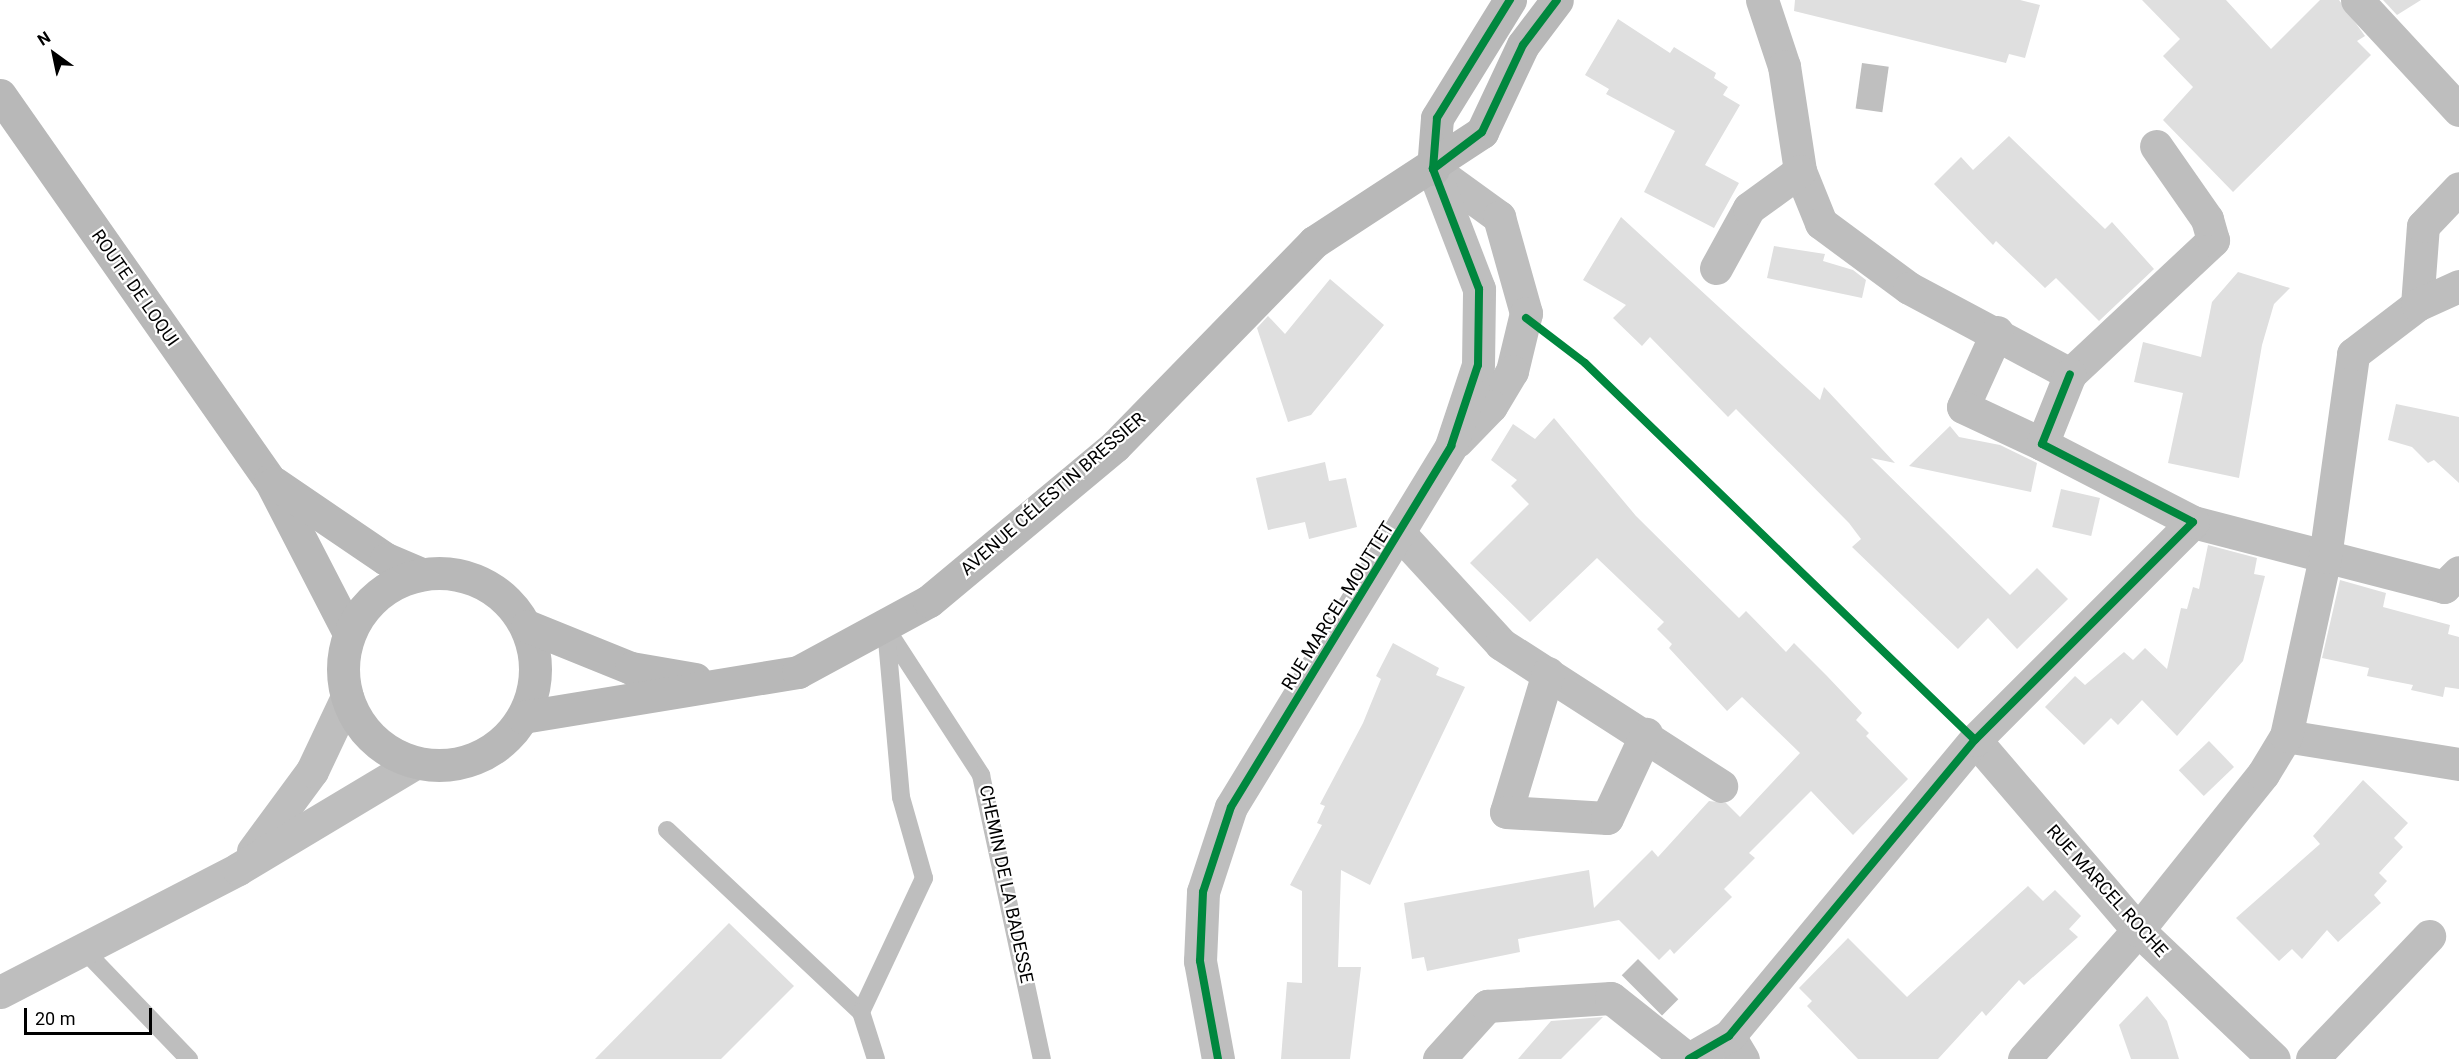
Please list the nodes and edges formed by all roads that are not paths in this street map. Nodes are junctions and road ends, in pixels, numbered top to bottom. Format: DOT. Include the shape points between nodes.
graph roads {
  1 [pos="1510,0"];
  2 [pos="1557,0"];
  3 [pos="1762,0"];
  4 [pos="2357,0"];
  5 [pos="0,95"];
  6 [pos="2459,110"];
  7 [pos="2156,146"];
  8 [pos="1433,169"];
  9 [pos="1800,171"];
  10 [pos="2459,188"];
  11 [pos="1716,267"];
  12 [pos="2459,286"];
  13 [pos="2417,306"];
  14 [pos="1997,332"];
  15 [pos="2070,374"];
  16 [pos="2042,444"];
  17 [pos="1452,446"];
  18 [pos="270,480"];
  19 [pos="2193,522"];
  20 [pos="1400,534"];
  21 [pos="2325,557"];
  22 [pos="2459,572"];
  23 [pos="422,574"];
  24 [pos="527,626"];
  25 [pos="886,629"];
  26 [pos="349,633"];
  27 [pos="1548,673"];
  28 [pos="717,683"];
  29 [pos="346,697"];
  30 [pos="524,717"];
  31 [pos="1646,734"];
  32 [pos="2286,736"];
  33 [pos="1975,740"];
  34 [pos="415,763"];
  35 [pos="2459,764"];
  36 [pos="1721,786"];
  37 [pos="667,830"];
  38 [pos="238,868"];
  39 [pos="2138,930"];
  40 [pos="2429,936"];
  41 [pos="83,949"];
  42 [pos="0,992"];
  43 [pos="861,1012"];
  44 [pos="1736,1047"];
  45 [pos="189,1059"];
  46 [pos="876,1059"];
  47 [pos="1042,1059"];
  48 [pos="1218,1059"];
  49 [pos="1439,1059"];
  50 [pos="1688,1059"];
  51 [pos="2024,1059"];
  52 [pos="2274,1059"];
  53 [pos="2312,1059"];
  1 -- 8 [label="main road" via="1460,73 1437,118"];
  2 -- 8 [label="main road, AVENUE CÉLESTIN BRESSIER" via="1523,45 1482,132"];
  3 -- 9 [label="street" via="1784,66"];
  4 -- 6 [label="street"];
  5 -- 18 [label="main road, ROUTE DE LOQUI"];
  7 -- 15 [label="street" via="2207,219 2213,240"];
  8 -- 17 [label="street, RUE MARCEL MOUTTET" via="1479,289 1478,365"];
  8 -- 17 [label="street, RUE MARCEL MOUTTET" via="1499,217 1526,313 1512,371 1491,406"];
  8 -- 25 [label="main road, AVENUE CÉLESTIN BRESSIER" via="1314,242 1115,446 981,559"];
  9 -- 11 [label="street" via="1749,208"];
  9 -- 14 [label="street" via="1821,223 1909,288"];
  10 -- 13 [label="street" via="2423,226"];
  12 -- 13 [label="street"];
  13 -- 21 [label="street" via="2352,354"];
  14 -- 15 [label="street"];
  14 -- 16 [label="street" via="1963,407"];
  15 -- 16 [label="street"];
  16 -- 19 [label="street"];
  17 -- 20 [label="street, RUE MARCEL MOUTTET"];
  18 -- 23 [label="main road, ROUTE DE LOQUI" via="386,559"];
  18 -- 26 [label="main road, ROUTE DE LOQUI"];
  19 -- 21 [label="street"];
  19 -- 33 [label="street"];
  20 -- 27 [label="street" via="1501,644"];
  20 -- 48 [label="street, RUE MARCEL MOUTTET" via="1231,807 1203,892 1200,961"];
  21 -- 22 [label="street" via="2444,587"];
  21 -- 32 [label="street"];
  23 -- 24 [label="main road" via="453,573 483,582 508,601"];
  23 -- 26 [label="main road" via="392,585 366,604"];
  24 -- 28 [label="main road, AVENUE CÉLESTIN BRESSIER" via="631,668"];
  24 -- 30 [label="main road" via="536,666"];
  25 -- 28 [label="main road, AVENUE CÉLESTIN BRESSIER" via="798,672"];
  25 -- 43 [label="lane" via="901,797 924,878"];
  25 -- 47 [label="lane, CHEMIN DE LA BADESSE" via="981,775"];
  26 -- 29 [label="main road" via="342,665"];
  27 -- 31 [label="street"];
  27 -- 31 [label="street" via="1506,812 1607,818"];
  28 -- 30 [label="main road, AVENUE CÉLESTIN BRESSIER"];
  29 -- 34 [label="main road" via="361,727 385,749"];
  29 -- 38 [label="street" via="312,771"];
  30 -- 34 [label="main road" via="504,742 477,758 446,765"];
  31 -- 36 [label="street"];
  32 -- 35 [label="street"];
  32 -- 39 [label="street" via="2263,774"];
  33 -- 39 [label="street, RUE MARCEL ROCHE"];
  33 -- 44 [label="street"];
  34 -- 38 [label="street"];
  37 -- 43 [label="lane"];
  38 -- 41 [label="street"];
  39 -- 51 [label="street"];
  39 -- 52 [label="street, RUE MARCEL ROCHE"];
  40 -- 53 [label="street"];
  41 -- 42 [label="street"];
  41 -- 45 [label="lane"];
  43 -- 46 [label="lane"];
  44 -- 50 [label="street"];
  49 -- 50 [label="street" via="1487,1006 1611,998"];
}
